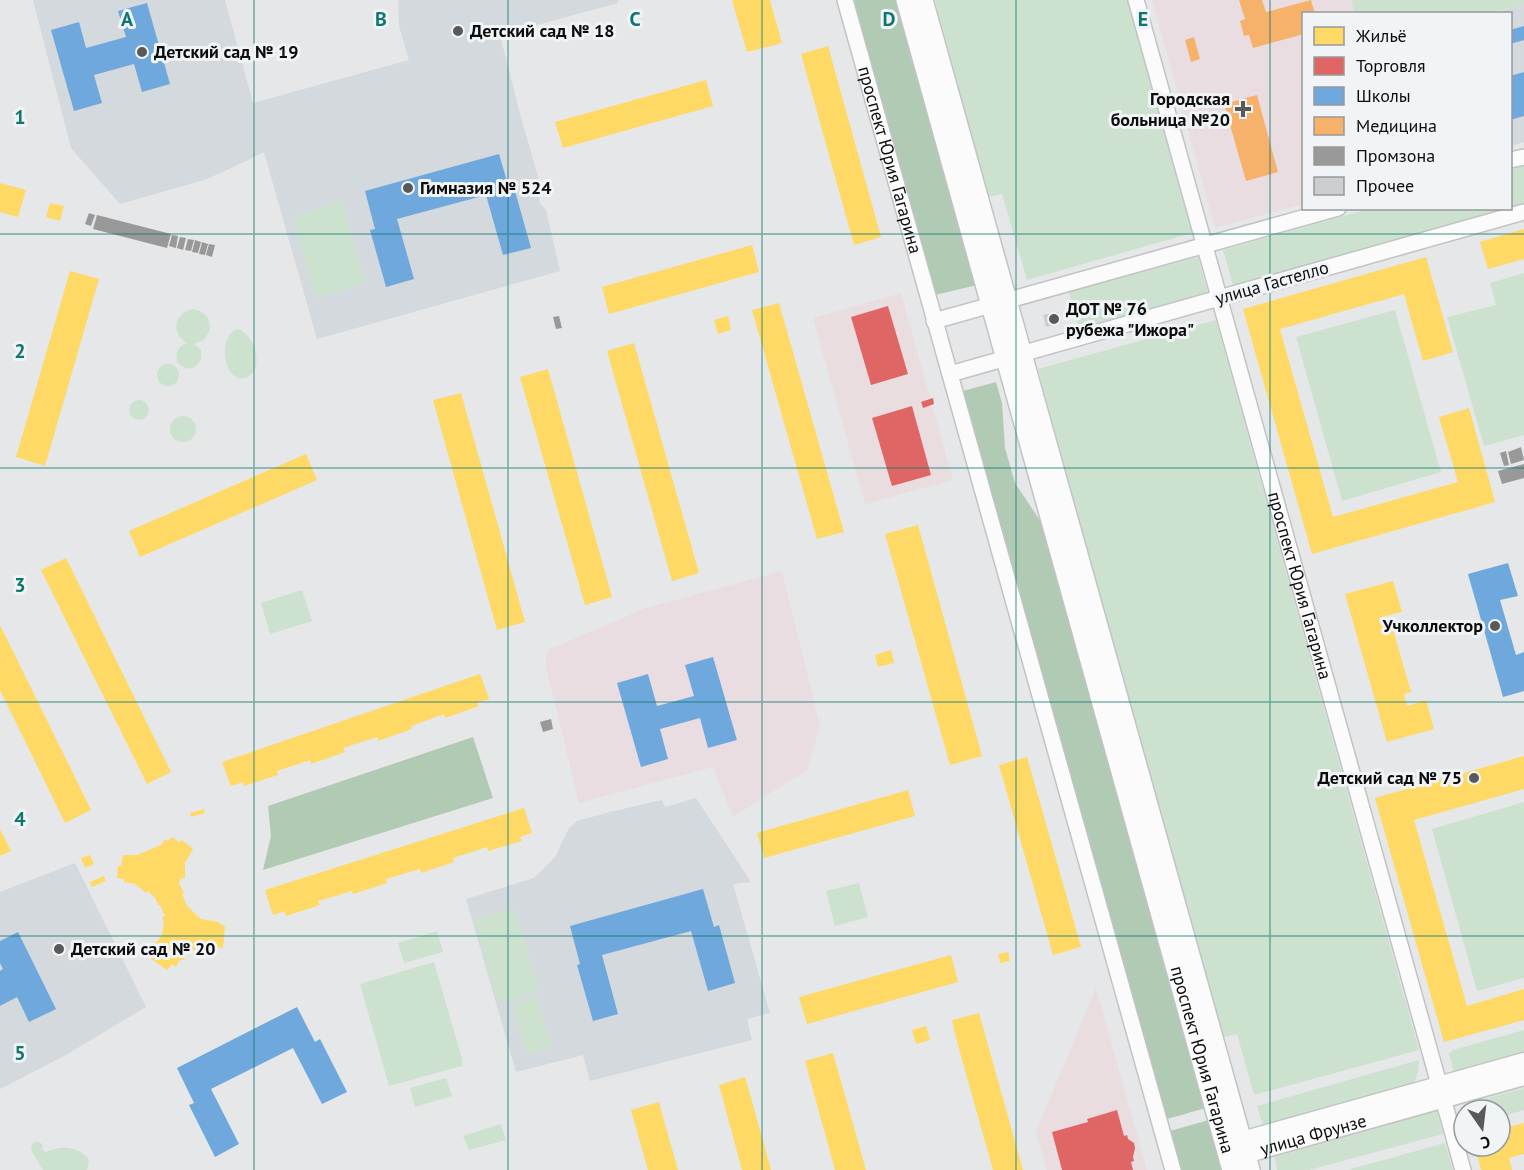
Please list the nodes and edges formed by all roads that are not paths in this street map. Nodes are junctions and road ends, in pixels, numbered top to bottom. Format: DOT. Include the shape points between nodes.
graph roads {
  1 [pos="845,0"];
  2 [pos="907,0"];
  3 [pos="922,0"];
  4 [pos="1136,0"];
  5 [pos="1331,210"];
  6 [pos="1524,212"];
  7 [pos="1205,246"];
  8 [pos="1220,298"];
  9 [pos="999,303"];
  10 [pos="934,321"];
  11 [pos="1014,356"];
  12 [pos="950,374"];
  13 [pos="1524,1062"];
  14 [pos="1524,1076"];
  15 [pos="1442,1092"];
  16 [pos="1240,1157"];
  17 [pos="1173,1170"];
  18 [pos="1463,1170"];
  1 -- 10 [label="street, проспект Юрия Гагарина"];
  2 -- 9 [label="main road, проспект Юрия Гагарина"];
  3 -- 9 [label="main road, проспект Юрия Гагарина"];
  4 -- 7 [label="street, проспект Юрия Гагарина"];
  5 -- 7 [label="street"];
  6 -- 8 [label="street, улица Гастелло"];
  7 -- 8 [label="street, проспект Юрия Гагарина"];
  7 -- 9 [label="street"];
  8 -- 11 [label="street, улица Гастелло"];
  8 -- 15 [label="street, проспект Юрия Гагарина"];
  9 -- 10 [label="street"];
  9 -- 11 [label="main road, проспект Юрия Гагарина"];
  10 -- 12 [label="street, проспект Юрия Гагарина"];
  11 -- 12 [label="street"];
  11 -- 16 [label="main road, проспект Юрия Гагарина"];
  12 -- 17 [label="street, проспект Юрия Гагарина"];
  13 -- 15 [label="street, улица Фрунзе"];
  14 -- 15 [label="street, улица Фрунзе"];
  15 -- 16 [label="street, улица Фрунзе"];
  15 -- 18 [label="street, проспект Юрия Гагарина"];
}
